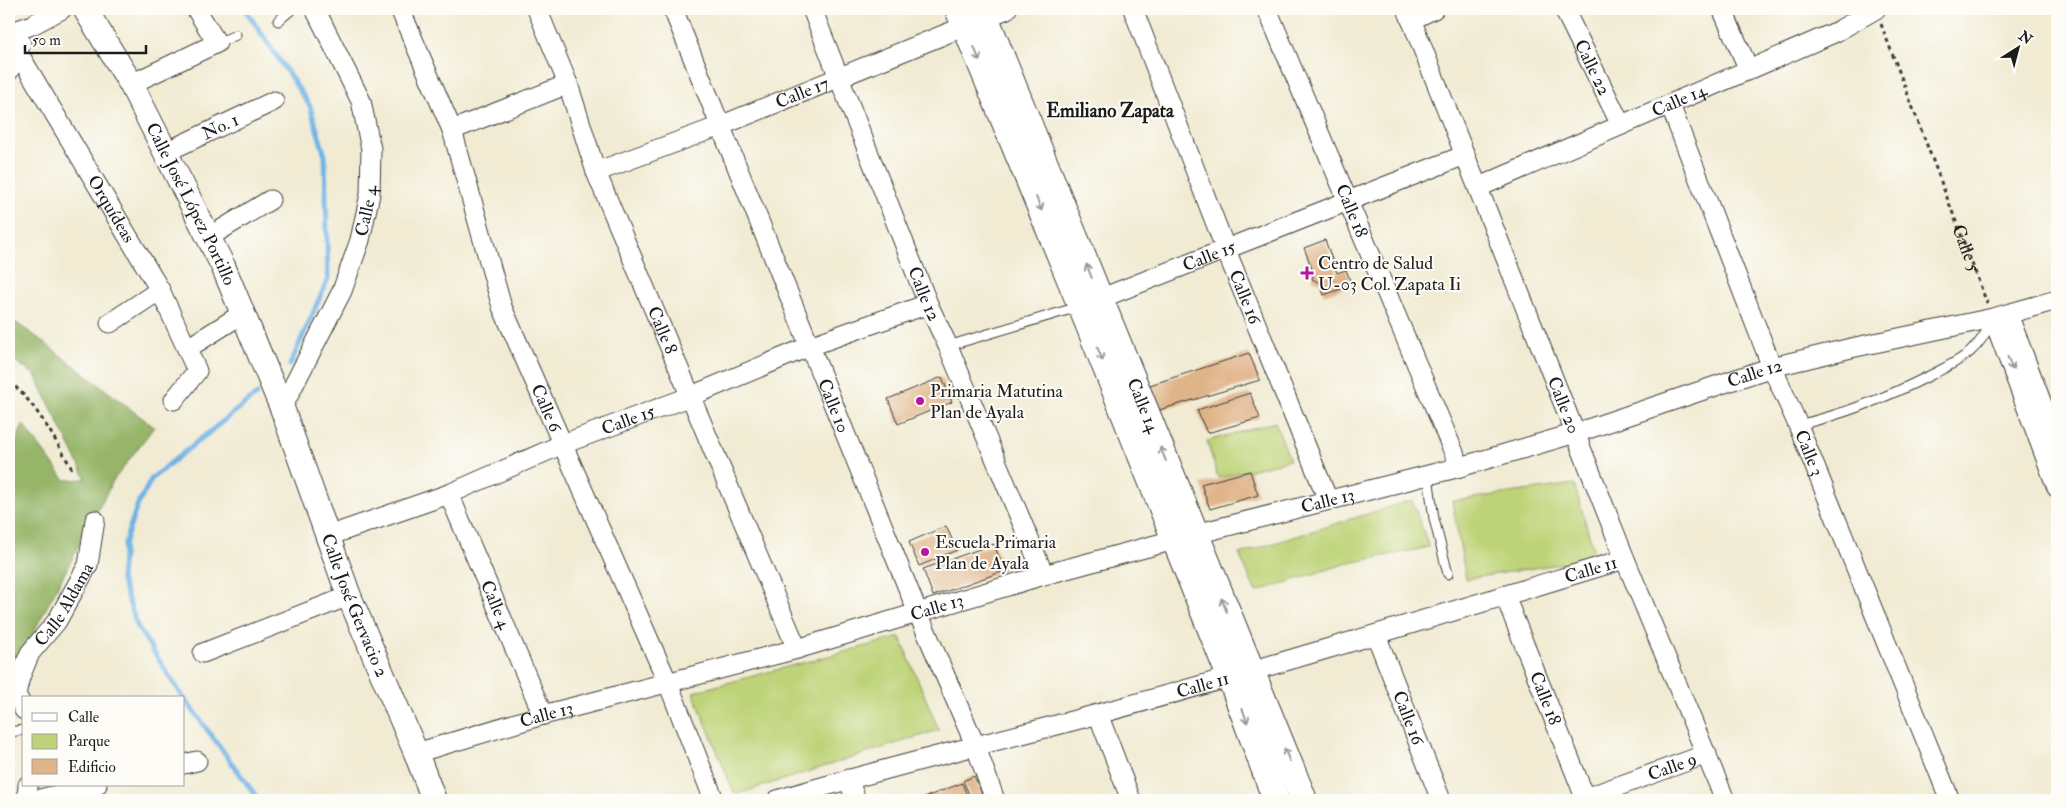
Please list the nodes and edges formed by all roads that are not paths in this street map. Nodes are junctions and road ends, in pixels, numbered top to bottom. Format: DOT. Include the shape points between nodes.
graph roads {
  1 [pos="62,9"];
  2 [pos="85,9"];
  3 [pos="196,9"];
  4 [pos="292,9"];
  5 [pos="314,9"];
  6 [pos="400,9"];
  7 [pos="537,9"];
  8 [pos="673,9"];
  9 [pos="812,9"];
  10 [pos="1133,9"];
  11 [pos="1266,9"];
  12 [pos="1434,9"];
  13 [pos="1564,9"];
  14 [pos="1722,9"];
  15 [pos="1875,9"];
  16 [pos="979,14"];
  17 [pos="1409,14"];
  18 [pos="278,21"];
  19 [pos="32,24"];
  20 [pos="9,33"];
  21 [pos="236,35"];
  22 [pos="217,43"];
  23 [pos="17,51"];
  24 [pos="1749,70"];
  25 [pos="9,71"];
  26 [pos="838,78"];
  27 [pos="131,84"];
  28 [pos="568,84"];
  29 [pos="274,101"];
  30 [pos="1670,105"];
  31 [pos="1621,125"];
  32 [pos="720,126"];
  33 [pos="452,130"];
  34 [pos="166,152"];
  35 [pos="1465,154"];
  36 [pos="596,172"];
  37 [pos="1479,187"];
  38 [pos="270,200"];
  39 [pos="1348,200"];
  40 [pos="209,237"];
  41 [pos="1226,250"];
  42 [pos="160,290"];
  43 [pos="2057,300"];
  44 [pos="1091,303"];
  45 [pos="928,304"];
  46 [pos="242,314"];
  47 [pos="2000,316"];
  48 [pos="110,323"];
  49 [pos="810,346"];
  50 [pos="948,346"];
  51 [pos="188,348"];
  52 [pos="1772,367"];
  53 [pos="690,397"];
  54 [pos="174,400"];
  55 [pos="282,408"];
  56 [pos="1798,426"];
  57 [pos="1576,433"];
  58 [pos="2057,443"];
  59 [pos="563,444"];
  60 [pos="1460,467"];
  61 [pos="1428,476"];
  62 [pos="2057,488"];
  63 [pos="449,494"];
  64 [pos="1328,500"];
  65 [pos="95,520"];
  66 [pos="328,536"];
  67 [pos="1185,537"];
  68 [pos="1625,559"];
  69 [pos="1448,574"];
  70 [pos="1044,575"];
  71 [pos="348,596"];
  72 [pos="1505,596"];
  73 [pos="918,613"];
  74 [pos="1376,636"];
  75 [pos="797,649"];
  76 [pos="203,653"];
  77 [pos="1241,674"];
  78 [pos="668,683"];
  79 [pos="22,706"];
  80 [pos="1098,714"];
  81 [pos="543,715"];
  82 [pos="22,730"];
  83 [pos="9,732"];
  84 [pos="976,747"];
  85 [pos="416,753"];
  86 [pos="1707,754"];
  87 [pos="848,779"];
  88 [pos="28,786"];
  89 [pos="93,786"];
  90 [pos="27,800"];
  91 [pos="36,800"];
  92 [pos="434,800"];
  93 [pos="714,800"];
  94 [pos="777,800"];
  95 [pos="856,800"];
  96 [pos="995,800"];
  97 [pos="1131,800"];
  98 [pos="1276,800"];
  99 [pos="1304,800"];
  100 [pos="1441,800"];
  101 [pos="1584,800"];
  102 [pos="1725,800"];
  103 [pos="1950,800"];
  1 -- 19 [label="street"];
  2 -- 27 [label="street, Calle José López Portillo"];
  3 -- 22 [label="street"];
  4 -- 18 [label="lane"];
  5 -- 55 [label="street, Calle 4" via="361,101 371,149 370,194 360,240 342,291"];
  6 -- 33 [label="street, Calle 6"];
  7 -- 28 [label="street, Calle 8"];
  8 -- 32 [label="street, Calle 10"];
  9 -- 26 [label="street, Calle 12"];
  10 -- 41 [label="street, Calle 16"];
  11 -- 39 [label="street, Calle 18"];
  12 -- 17 [label="street"];
  13 -- 31 [label="street, Calle 22"];
  14 -- 24 [label="street"];
  15 -- 24 [label="street, Calle 14" via="1836,32"];
  16 -- 26 [label="street, Calle 17"];
  16 -- 44 [label="main road, Calle 14"];
  17 -- 35 [label="street, Calle 20"];
  19 -- 20 [label="street"];
  19 -- 23 [label="street"];
  21 -- 22 [label="lane"];
  22 -- 27 [label="street"];
  23 -- 25 [label="street"];
  23 -- 42 [label="street, Orquídeas"];
  24 -- 30 [label="street, Calle 14"];
  26 -- 32 [label="street, Calle 17"];
  26 -- 45 [label="street, Calle 12"];
  27 -- 34 [label="street, Calle José López Portillo"];
  28 -- 33 [label="street"];
  28 -- 36 [label="street, Calle 8"];
  29 -- 34 [label="street, No. 1"];
  30 -- 31 [label="street, Calle 14"];
  30 -- 52 [label="street, Calle 3"];
  31 -- 37 [label="street, Calle 14"];
  32 -- 36 [label="street, Calle 17"];
  32 -- 49 [label="street, Calle 10"];
  33 -- 59 [label="street, Calle 6" via="502,307"];
  34 -- 40 [label="street, Calle José López Portillo"];
  35 -- 37 [label="street, Calle 20"];
  35 -- 39 [label="street, Calle 15"];
  36 -- 53 [label="street, Calle 8"];
  37 -- 57 [label="street, Calle 20"];
  38 -- 40 [label="street"];
  39 -- 41 [label="street, Calle 15"];
  39 -- 60 [label="street, Calle 18"];
  40 -- 46 [label="street, Calle José López Portillo"];
  41 -- 44 [label="street, Calle 15"];
  41 -- 64 [label="street, Calle 16"];
  42 -- 48 [label="street"];
  42 -- 51 [label="street, Orquídeas"];
  43 -- 47 [label="street, Calle 12"];
  44 -- 50 [label="lane, Calle 15"];
  44 -- 67 [label="main road, Calle 14"];
  45 -- 49 [label="street, Calle 15"];
  45 -- 50 [label="street, Calle 12"];
  46 -- 51 [label="street"];
  46 -- 55 [label="street, Calle José López Portillo"];
  47 -- 52 [label="street, Calle 12"];
  47 -- 56 [label="lane" via="1970,352 1942,369 1891,396"];
  47 -- 58 [label="street"];
  47 -- 62 [label="street, one-way"];
  49 -- 53 [label="street, Calle 15"];
  49 -- 73 [label="street, Calle 10"];
  50 -- 70 [label="street, Calle 12"];
  51 -- 54 [label="street, Orquídeas" via="197,371"];
  52 -- 56 [label="street, Calle 3"];
  52 -- 57 [label="street, Calle 12"];
  53 -- 59 [label="street, Calle 15"];
  53 -- 75 [label="street, Calle 8"];
  55 -- 66 [label="street, Calle José Gervacio 2"];
  56 -- 103 [label="street, Calle 3"];
  57 -- 60 [label="street, Calle 12"];
  57 -- 68 [label="street, Calle 20"];
  59 -- 63 [label="street, Calle 15"];
  59 -- 78 [label="street, Calle 6"];
  60 -- 61 [label="street, Calle 13"];
  61 -- 64 [label="street, Calle 13"];
  61 -- 69 [label="lane" via="1434,519"];
  63 -- 66 [label="street, Calle 15"];
  63 -- 81 [label="street, Calle 4"];
  64 -- 67 [label="street, Calle 13"];
  65 -- 79 [label="street, Calle Aldama" via="88,565 57,622 30,653 20,677 16,694"];
  66 -- 71 [label="street, Calle José Gervacio 2"];
  67 -- 70 [label="street, Calle 13"];
  67 -- 77 [label="main road, Calle 14"];
  68 -- 72 [label="street, Calle 11"];
  68 -- 86 [label="street, Calle 20"];
  70 -- 73 [label="street, Calle 13"];
  71 -- 76 [label="street"];
  71 -- 85 [label="street, Calle José Gervacio 2"];
  72 -- 74 [label="street, Calle 11"];
  72 -- 101 [label="street, Calle 18"];
  73 -- 75 [label="street, Calle 13"];
  73 -- 84 [label="street, Calle 10"];
  74 -- 77 [label="street, Calle 11"];
  74 -- 100 [label="street, Calle 16"];
  75 -- 78 [label="street, Calle 13"];
  77 -- 80 [label="street, Calle 11"];
  77 -- 98 [label="main road, Calle 14, one-way"];
  99 -- 77 [label="main road, Calle 14, one-way"];
  78 -- 81 [label="street, Calle 13"];
  78 -- 93 [label="street, Calle 6"];
  80 -- 84 [label="street, Calle 11"];
  80 -- 97 [label="street"];
  81 -- 85 [label="street, Calle 13"];
  82 -- 83 [label="lane"];
  84 -- 87 [label="street, Calle 11"];
  84 -- 96 [label="street, Calle 10"];
  85 -- 92 [label="street, Calle José Gervacio 2"];
  86 -- 101 [label="street, Calle 9"];
  86 -- 102 [label="street, Calle 20"];
  87 -- 94 [label="street, Calle 11"];
  87 -- 95 [label="street"];
  88 -- 90 [label="street"];
  89 -- 91 [label="street"];
}
